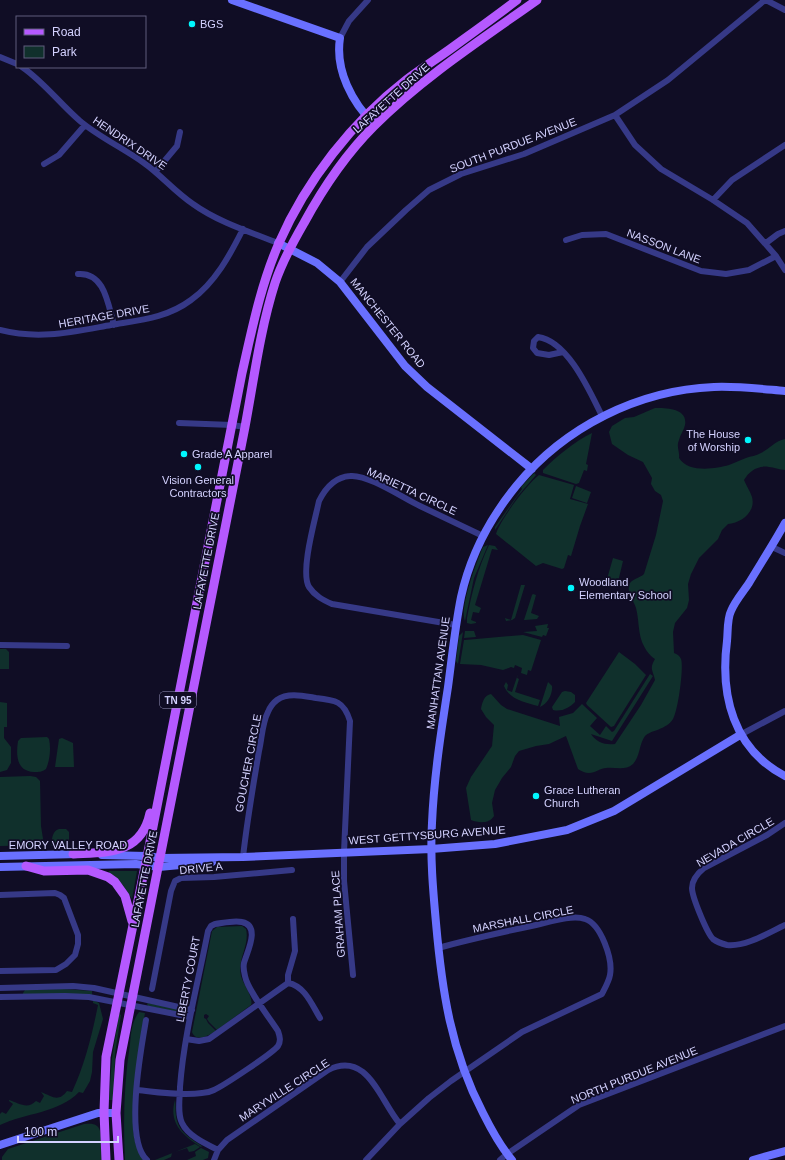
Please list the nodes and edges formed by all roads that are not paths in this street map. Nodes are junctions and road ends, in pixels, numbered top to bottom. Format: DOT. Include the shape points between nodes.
graph roads {
  1 [pos="232,0"];
  2 [pos="368,0"];
  3 [pos="517,0"];
  4 [pos="537,0"];
  5 [pos="766,0"];
  6 [pos="785,10"];
  7 [pos="340,38"];
  8 [pos="0,57"];
  9 [pos="16,64"];
  10 [pos="23,68"];
  11 [pos="615,115"];
  12 [pos="366,117"];
  13 [pos="85,125"];
  14 [pos="375,125"];
  15 [pos="180,132"];
  16 [pos="785,145"];
  17 [pos="44,164"];
  18 [pos="156,171"];
  19 [pos="713,200"];
  20 [pos="243,229"];
  21 [pos="785,231"];
  22 [pos="566,240"];
  23 [pos="278,244"];
  24 [pos="766,244"];
  25 [pos="290,248"];
  26 [pos="776,256"];
  27 [pos="785,270"];
  28 [pos="78,274"];
  29 [pos="340,282"];
  30 [pos="114,325"];
  31 [pos="0,330"];
  32 [pos="563,352"];
  33 [pos="785,391"];
  34 [pos="602,416"];
  35 [pos="179,423"];
  36 [pos="232,425"];
  37 [pos="245,427"];
  38 [pos="532,469"];
  39 [pos="785,523"];
  40 [pos="483,536"];
  41 [pos="772,547"];
  42 [pos="785,554"];
  43 [pos="456,625"];
  44 [pos="0,645"];
  45 [pos="67,646"];
  46 [pos="180,690"];
  47 [pos="785,711"];
  48 [pos="740,735"];
  49 [pos="785,776"];
  50 [pos="785,823"];
  51 [pos="431,849"];
  52 [pos="344,852"];
  53 [pos="73,854"];
  54 [pos="0,856"];
  55 [pos="243,857"];
  56 [pos="146,860"];
  57 [pos="159,863"];
  58 [pos="26,866"];
  59 [pos="0,867"];
  60 [pos="292,870"];
  61 [pos="0,895"];
  62 [pos="293,919"];
  63 [pos="785,925"];
  64 [pos="134,926"];
  65 [pos="438,948"];
  66 [pos="0,971"];
  67 [pos="353,975"];
  68 [pos="288,983"];
  69 [pos="0,988"];
  70 [pos="152,989"];
  71 [pos="0,997"];
  72 [pos="119,998"];
  73 [pos="131,1001"];
  74 [pos="260,1003"];
  75 [pos="192,1010"];
  76 [pos="190,1017"];
  77 [pos="320,1018"];
  78 [pos="146,1020"];
  79 [pos="785,1026"];
  80 [pos="186,1039"];
  81 [pos="464,1072"];
  82 [pos="137,1090"];
  83 [pos="180,1093"];
  84 [pos="104,1112"];
  85 [pos="116,1113"];
  86 [pos="400,1124"];
  87 [pos="0,1145"];
  88 [pos="218,1150"];
  89 [pos="785,1151"];
  90 [pos="510,1157"];
  91 [pos="106,1160"];
  92 [pos="119,1160"];
  93 [pos="147,1160"];
  94 [pos="214,1160"];
  95 [pos="366,1160"];
  96 [pos="500,1160"];
  97 [pos="753,1160"];
  1 -- 7 [label="street"];
  2 -- 7 [label="street" via="348,21"];
  3 -- 12 [label="main road, LAFAYETTE DRIVE" via="407,80"];
  4 -- 14 [label="main road, LAFAYETTE DRIVE" via="431,76"];
  5 -- 6 [label="street"];
  5 -- 11 [label="street, SOUTH PURDUE AVENUE" via="668,80"];
  7 -- 12 [label="street" via="339,57 343,75"];
  8 -- 9 [label="street"];
  10 -- 13 [label="street, HENDRIX DRIVE"];
  11 -- 19 [label="street" via="635,145 661,169"];
  11 -- 29 [label="street, SOUTH PURDUE AVENUE" via="524,154 461,174 429,190 367,247"];
  12 -- 14 [label="street"];
  12 -- 23 [label="main road, LAFAYETTE DRIVE" via="340,145 310,186"];
  13 -- 17 [label="street" via="59,156"];
  13 -- 18 [label="street, HENDRIX DRIVE"];
  14 -- 25 [label="main road, LAFAYETTE DRIVE" via="353,149 325,187"];
  15 -- 18 [label="street" via="177,146"];
  16 -- 19 [label="street" via="732,180"];
  18 -- 20 [label="street, HENDRIX DRIVE" via="193,204"];
  19 -- 24 [label="street" via="747,224"];
  20 -- 23 [label="street, HENDRIX DRIVE"];
  20 -- 30 [label="street, HERITAGE DRIVE" via="218,272 192,300 164,314"];
  21 -- 24 [label="street"];
  22 -- 26 [label="street, NASSON LANE" via="582,235 606,234 701,271 726,274 749,270"];
  23 -- 25 [label="street, MANCHESTER ROAD"];
  23 -- 36 [label="main road, LAFAYETTE DRIVE / TN 95" via="256,309"];
  24 -- 26 [label="street"];
  25 -- 29 [label="street, MANCHESTER ROAD" via="317,263"];
  25 -- 37 [label="main road, LAFAYETTE DRIVE / TN 95" via="275,282 263,326"];
  26 -- 27 [label="street"];
  28 -- 30 [label="street" via="86,274 100,284"];
  29 -- 38 [label="street, MANCHESTER ROAD" via="405,366 427,387"];
  30 -- 31 [label="street, HERITAGE DRIVE" via="52,335"];
  32 -- 32 [label="street" via="537,353 533,348 534,341 538,337 541,338 556,345"];
  32 -- 34 [label="street" via="569,357"];
  33 -- 34 [label="street, MANHATTAN AVENUE" via="715,387 691,389 650,398"];
  34 -- 38 [label="street, MANHATTAN AVENUE" via="562,441"];
  35 -- 36 [label="street"];
  36 -- 37 [label="street"];
  36 -- 46 [label="main road, LAFAYETTE DRIVE / TN 95"];
  37 -- 57 [label="main road, LAFAYETTE DRIVE / TN 95"];
  38 -- 40 [label="street, MANHATTAN AVENUE" via="508,496"];
  39 -- 41 [label="street"];
  40 -- 43 [label="street, MANHATTAN AVENUE" via="470,567"];
  40 -- 43 [label="street, MARIETTA CIRCLE" via="359,477 350,476 336,480 318,501 306,562 306,578 316,596 332,604"];
  41 -- 42 [label="street"];
  41 -- 48 [label="street" via="730,612 724,659 727,695"];
  43 -- 51 [label="street, MANHATTAN AVENUE" via="439,745"];
  44 -- 45 [label="street"];
  46 -- 53 [label="main road" via="172,704 145,829 133,842 116,851"];
  46 -- 56 [label="main road, LAFAYETTE DRIVE / TN 95"];
  47 -- 48 [label="street"];
  48 -- 49 [label="street" via="765,763"];
  48 -- 51 [label="street, WEST GETTYSBURG AVENUE" via="614,811 567,830 495,844"];
  50 -- 63 [label="street, NEVADA CIRCLE" via="704,868 698,873 692,887 692,895 710,934 725,945 737,946"];
  51 -- 52 [label="street, WEST GETTYSBURG AVENUE"];
  51 -- 65 [label="street, MANHATTAN AVENUE"];
  52 -- 55 [label="street, WEST GETTYSBURG AVENUE"];
  52 -- 55 [label="street, GOUCHER CIRCLE" via="350,721 348,714 339,702 286,696 278,699 267,713 251,792"];
  52 -- 67 [label="street, GRAHAM PLACE" via="344,881"];
  53 -- 54 [label="street, EMORY VALLEY ROAD"];
  53 -- 56 [label="street, EMORY VALLEY ROAD"];
  55 -- 57 [label="street, WEST GETTYSBURG AVENUE" via="186,865"];
  56 -- 57 [label="street, EMORY VALLEY ROAD"];
  56 -- 58 [label="street, EMORY VALLEY ROAD" via="136,864"];
  56 -- 64 [label="main road, LAFAYETTE DRIVE / TN 95"];
  57 -- 73 [label="main road, LAFAYETTE DRIVE / TN 95"];
  58 -- 59 [label="street, EMORY VALLEY ROAD"];
  58 -- 64 [label="main road" via="44,871 88,870 108,877 118,885 125,896"];
  60 -- 70 [label="street, DRIVE A" via="181,878 175,881"];
  61 -- 66 [label="street" via="60,895 64,898 79,939 75,955 56,970"];
  62 -- 68 [label="street" via="295,951"];
  64 -- 72 [label="main road, LAFAYETTE DRIVE / TN 95"];
  65 -- 81 [label="street, MANHATTAN AVENUE" via="442,986"];
  65 -- 81 [label="street, MARSHALL CIRCLE" via="469,939 572,918 585,919 597,928 609,956 610,975 602,994 522,1032"];
  68 -- 74 [label="street"];
  68 -- 77 [label="street" via="302,990"];
  69 -- 72 [label="street" via="73,986 94,988"];
  71 -- 72 [label="street"];
  72 -- 73 [label="street"];
  72 -- 84 [label="main road, LAFAYETTE DRIVE / TN 95" via="106,1057"];
  73 -- 75 [label="street"];
  73 -- 76 [label="street"];
  73 -- 85 [label="main road, LAFAYETTE DRIVE / TN 95" via="120,1060"];
  74 -- 75 [label="street, LIBERTY COURT" via="250,990 244,974 251,928 241,922 214,924 208,931"];
  74 -- 80 [label="street, LIBERTY COURT" via="209,1038 199,1041"];
  74 -- 83 [label="street, LIBERTY COURT" via="280,1036 276,1048 214,1090 201,1094"];
  75 -- 76 [label="street, LIBERTY COURT"];
  76 -- 80 [label="street, LIBERTY COURT"];
  78 -- 82 [label="street"];
  79 -- 90 [label="street, NORTH PURDUE AVENUE" via="579,1105"];
  80 -- 83 [label="street, LIBERTY COURT"];
  81 -- 86 [label="street, MARSHALL CIRCLE"];
  81 -- 90 [label="street, MANHATTAN AVENUE" via="492,1132"];
  82 -- 83 [label="street"];
  82 -- 93 [label="street" via="137,1137 140,1151"];
  83 -- 88 [label="street, LIBERTY COURT" via="179,1109 183,1125 192,1134"];
  84 -- 85 [label="street"];
  84 -- 87 [label="street"];
  84 -- 91 [label="main road, LAFAYETTE DRIVE / TN 95"];
  85 -- 92 [label="main road, LAFAYETTE DRIVE / TN 95"];
  86 -- 88 [label="street, MARYVILLE CIRCLE" via="367,1074 354,1067 339,1066 328,1070 227,1140"];
  86 -- 95 [label="street, MARSHALL CIRCLE"];
  88 -- 94 [label="street, MARYVILLE CIRCLE"];
  89 -- 97 [label="street"];
  90 -- 96 [label="street, NORTH PURDUE AVENUE"];
}
